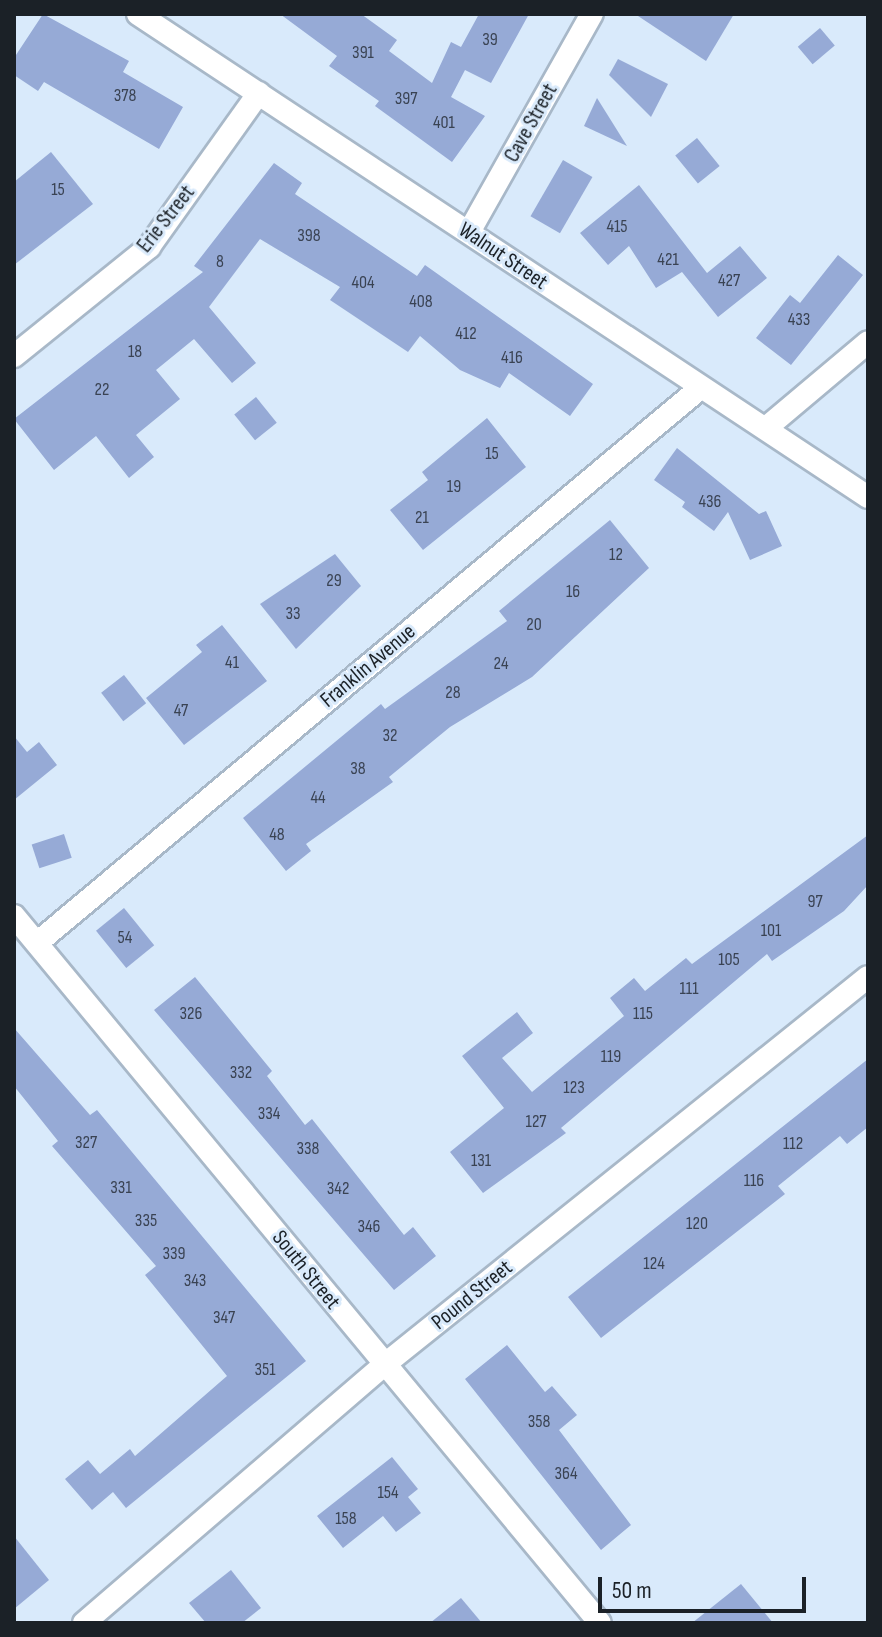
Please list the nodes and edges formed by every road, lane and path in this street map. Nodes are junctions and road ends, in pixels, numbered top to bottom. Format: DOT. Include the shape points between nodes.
graph roads {
  1 [pos="138,14"];
  2 [pos="592,14"];
  3 [pos="259,93"];
  4 [pos="469,232"];
  5 [pos="868,342"];
  6 [pos="14,356"];
  7 [pos="699,389"];
  8 [pos="766,428"];
  9 [pos="868,497"];
  10 [pos="14,916"];
  11 [pos="37,943"];
  12 [pos="868,977"];
  13 [pos="384,1365"];
  14 [pos="84,1623"];
  15 [pos="600,1623"];
  1 -- 3 [label="street, Walnut Street"];
  2 -- 4 [label="street, Cave Street"];
  3 -- 4 [label="street, Walnut Street"];
  3 -- 6 [label="street, Erie Street" via="149,247"];
  4 -- 7 [label="street, Walnut Street"];
  5 -- 8 [label="street"];
  7 -- 8 [label="street, Walnut Street"];
  7 -- 11 [label="street, Franklin Avenue"];
  8 -- 9 [label="street, Walnut Street"];
  10 -- 11 [label="street, South Street"];
  11 -- 13 [label="street, South Street"];
  12 -- 13 [label="street, Pound Street"];
  13 -- 14 [label="street, Pound Street"];
  13 -- 15 [label="street, South Street"];
}
